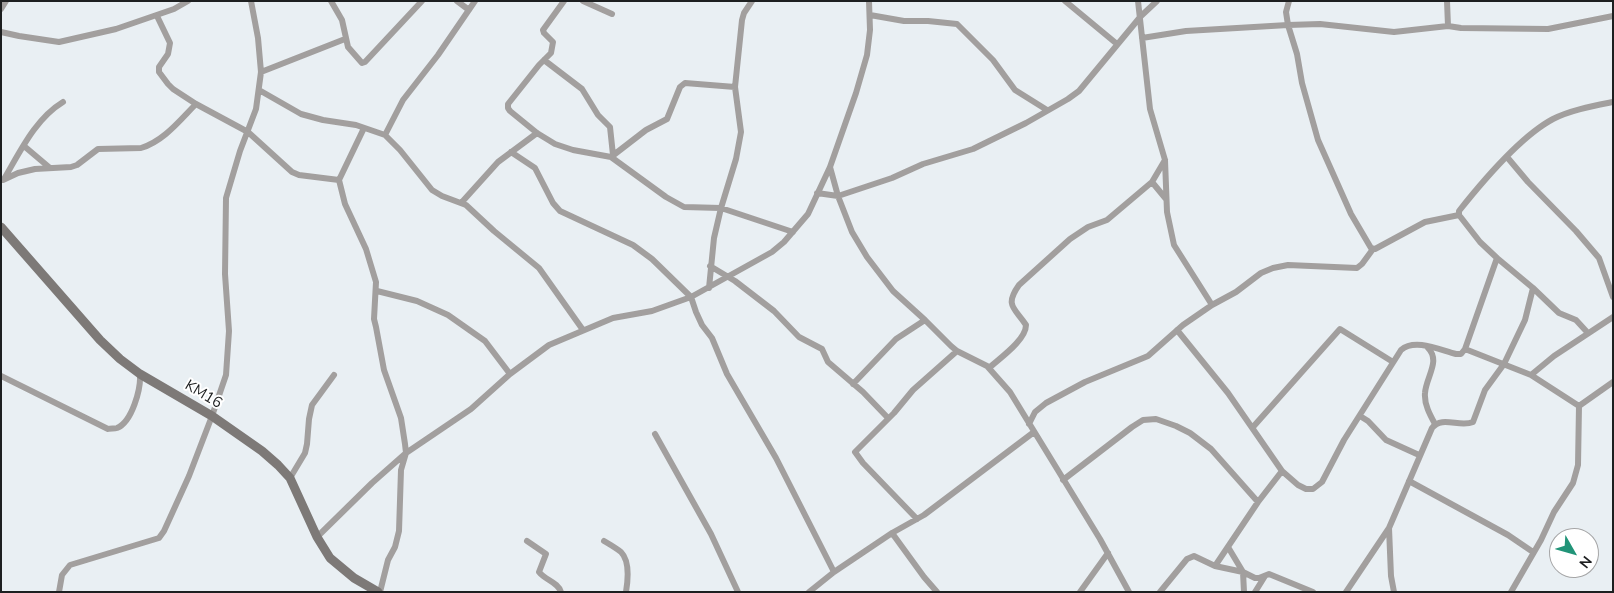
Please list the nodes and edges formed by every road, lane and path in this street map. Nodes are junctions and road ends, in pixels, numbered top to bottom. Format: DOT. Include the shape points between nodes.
graph roads {
  1 [pos="6,1"];
  2 [pos="188,1"];
  3 [pos="251,1"];
  4 [pos="331,1"];
  5 [pos="422,1"];
  6 [pos="457,1"];
  7 [pos="476,1"];
  8 [pos="564,1"];
  9 [pos="583,1"];
  10 [pos="752,1"];
  11 [pos="869,1"];
  12 [pos="1065,1"];
  13 [pos="1138,1"];
  14 [pos="1157,1"];
  15 [pos="1289,1"];
  16 [pos="1447,1"];
  17 [pos="1,9"];
  18 [pos="469,10"];
  19 [pos="612,14"];
  20 [pos="870,15"];
  21 [pos="157,16"];
  22 [pos="1141,16"];
  23 [pos="1613,16"];
  24 [pos="1288,24"];
  25 [pos="1448,26"];
  26 [pos="1,32"];
  27 [pos="1142,38"];
  28 [pos="346,39"];
  29 [pos="1117,44"];
  30 [pos="544,60"];
  31 [pos="261,72"];
  32 [pos="735,87"];
  33 [pos="259,90"];
  34 [pos="63,102"];
  35 [pos="1613,102"];
  36 [pos="196,104"];
  37 [pos="1047,110"];
  38 [pos="364,128"];
  39 [pos="248,132"];
  40 [pos="537,133"];
  41 [pos="385,135"];
  42 [pos="24,146"];
  43 [pos="510,152"];
  44 [pos="612,156"];
  45 [pos="1507,157"];
  46 [pos="1165,160"];
  47 [pos="830,167"];
  48 [pos="50,168"];
  49 [pos="339,180"];
  50 [pos="2,181"];
  51 [pos="1152,182"];
  52 [pos="817,193"];
  53 [pos="838,196"];
  54 [pos="1166,199"];
  55 [pos="462,202"];
  56 [pos="721,208"];
  57 [pos="1459,215"];
  58 [pos="1,227"];
  59 [pos="793,232"];
  60 [pos="1373,249"];
  61 [pos="1498,258"];
  62 [pos="710,266"];
  63 [pos="726,277"];
  64 [pos="708,288"];
  65 [pos="1533,288"];
  66 [pos="377,291"];
  67 [pos="691,297"];
  68 [pos="1613,297"];
  69 [pos="1212,304"];
  70 [pos="1613,317"];
  71 [pos="925,320"];
  72 [pos="583,330"];
  73 [pos="1177,330"];
  74 [pos="1588,332"];
  75 [pos="1427,347"];
  76 [pos="1466,349"];
  77 [pos="957,351"];
  78 [pos="1393,362"];
  79 [pos="1504,364"];
  80 [pos="989,368"];
  81 [pos="140,374"];
  82 [pos="510,374"];
  83 [pos="334,375"];
  84 [pos="1531,375"];
  85 [pos="1,376"];
  86 [pos="1613,382"];
  87 [pos="853,384"];
  88 [pos="1579,406"];
  89 [pos="212,416"];
  90 [pos="1360,416"];
  91 [pos="888,418"];
  92 [pos="1029,424"];
  93 [pos="1435,424"];
  94 [pos="1253,427"];
  95 [pos="1034,432"];
  96 [pos="655,434"];
  97 [pos="406,453"];
  98 [pos="1419,455"];
  99 [pos="1282,471"];
  100 [pos="290,478"];
  101 [pos="1063,480"];
  102 [pos="1409,481"];
  103 [pos="1258,502"];
  104 [pos="917,519"];
  105 [pos="1389,528"];
  106 [pos="892,533"];
  107 [pos="317,538"];
  108 [pos="527,541"];
  109 [pos="604,541"];
  110 [pos="1228,547"];
  111 [pos="1533,552"];
  112 [pos="1108,553"];
  113 [pos="1215,566"];
  114 [pos="834,572"];
  115 [pos="1242,572"];
  116 [pos="1266,575"];
  117 [pos="59,592"];
  118 [pos="379,592"];
  119 [pos="561,592"];
  120 [pos="626,592"];
  121 [pos="738,592"];
  122 [pos="809,592"];
  123 [pos="936,592"];
  124 [pos="1080,592"];
  125 [pos="1129,592"];
  126 [pos="1160,592"];
  127 [pos="1244,592"];
  128 [pos="1254,592"];
  129 [pos="1313,592"];
  130 [pos="1346,592"];
  131 [pos="1394,592"];
  132 [pos="1511,592"];
  1 -- 17 [label="street"];
  2 -- 21 [label="street"];
  3 -- 31 [label="street"];
  4 -- 28 [label="street" via="342,20"];
  5 -- 28 [label="street" via="365,62 348,47"];
  6 -- 18 [label="street"];
  7 -- 18 [label="street"];
  8 -- 30 [label="street" via="543,30 554,42 551,53"];
  9 -- 19 [label="street"];
  10 -- 32 [label="street" via="742,20"];
  11 -- 20 [label="street"];
  12 -- 29 [label="street"];
  13 -- 22 [label="street"];
  14 -- 22 [label="street"];
  15 -- 24 [label="street" via="1286,12"];
  16 -- 25 [label="street"];
  18 -- 41 [label="street" via="403,100"];
  20 -- 37 [label="street" via="956,24 993,60 1016,90"];
  20 -- 47 [label="street" via="867,55"];
  21 -- 26 [label="street" via="60,42"];
  21 -- 36 [label="street" via="170,43 159,72 173,89"];
  22 -- 27 [label="street"];
  22 -- 29 [label="street"];
  23 -- 25 [label="street" via="1548,29"];
  24 -- 25 [label="street" via="1394,32"];
  24 -- 27 [label="street" via="1186,31"];
  24 -- 60 [label="street" via="1318,140 1351,214"];
  27 -- 46 [label="street" via="1150,109"];
  28 -- 31 [label="street"];
  29 -- 37 [label="street" via="1079,91"];
  30 -- 40 [label="street" via="508,104 510,111"];
  30 -- 44 [label="street" via="580,86 598,116 608,125"];
  31 -- 33 [label="street"];
  32 -- 44 [label="street" via="682,84 668,119 646,130"];
  32 -- 56 [label="street" via="741,132"];
  33 -- 38 [label="street" via="301,114"];
  33 -- 39 [label="street"];
  34 -- 42 [label="street" via="42,119"];
  35 -- 45 [label="street" via="1553,119"];
  36 -- 39 [label="street"];
  36 -- 48 [label="street" via="148,146 98,149 77,165"];
  37 -- 53 [label="street" via="984,145"];
  38 -- 41 [label="street"];
  38 -- 49 [label="street"];
  39 -- 49 [label="street" via="292,172"];
  39 -- 89 [label="street" via="226,198 229,353 226,375"];
  40 -- 43 [label="street"];
  40 -- 44 [label="street" via="573,150"];
  41 -- 55 [label="street" via="432,190"];
  42 -- 48 [label="street"];
  42 -- 50 [label="street"];
  43 -- 55 [label="street"];
  43 -- 67 [label="street" via="535,168 560,211 633,245"];
  44 -- 56 [label="street" via="684,207"];
  45 -- 57 [label="street" via="1487,177"];
  45 -- 68 [label="street" via="1599,258"];
  46 -- 51 [label="street"];
  46 -- 54 [label="street"];
  47 -- 52 [label="street"];
  47 -- 53 [label="street"];
  48 -- 50 [label="street" via="18,173"];
  49 -- 66 [label="street" via="345,204 366,249"];
  51 -- 54 [label="street"];
  51 -- 80 [label="street" via="1107,220 1070,239 1019,285 1012,303 1026,330 1021,339"];
  52 -- 53 [label="street"];
  52 -- 59 [label="street" via="808,214"];
  53 -- 71 [label="street" via="857,243 867,258 892,291"];
  54 -- 69 [label="street" via="1174,245"];
  55 -- 72 [label="street" via="538,268"];
  56 -- 59 [label="street"];
  56 -- 62 [label="street"];
  57 -- 60 [label="street" via="1425,222"];
  57 -- 61 [label="street" via="1480,242"];
  58 -- 81 [label="street, KM16" via="100,340"];
  59 -- 63 [label="street" via="772,252"];
  60 -- 69 [label="street" via="1356,268 1295,265 1273,268"];
  61 -- 65 [label="street"];
  61 -- 76 [label="street"];
  62 -- 63 [label="street"];
  62 -- 64 [label="street"];
  63 -- 64 [label="street"];
  63 -- 87 [label="street" via="774,311 799,337 822,349 828,362"];
  64 -- 67 [label="street"];
  65 -- 74 [label="street" via="1558,313 1576,320"];
  65 -- 79 [label="street" via="1525,320"];
  66 -- 82 [label="street" via="417,301 448,315 485,341"];
  66 -- 97 [label="street" via="374,319 384,370 401,418"];
  67 -- 72 [label="street" via="652,311 613,318"];
  67 -- 114 [label="street" via="729,378 776,458"];
  69 -- 73 [label="street"];
  70 -- 74 [label="street"];
  71 -- 77 [label="street"];
  71 -- 87 [label="street" via="896,339"];
  72 -- 82 [label="street" via="548,345"];
  73 -- 92 [label="street" via="1148,356 1085,382 1046,403 1035,412"];
  73 -- 94 [label="street"];
  74 -- 84 [label="street"];
  75 -- 76 [label="street" via="1456,354"];
  75 -- 78 [label="street" via="1405,347"];
  75 -- 93 [label="street" via="1434,362 1425,402"];
  76 -- 79 [label="street"];
  77 -- 80 [label="street"];
  77 -- 91 [label="street" via="913,390"];
  78 -- 90 [label="street"];
  78 -- 94 [label="street" via="1340,329"];
  79 -- 84 [label="street"];
  79 -- 93 [label="street" via="1485,390 1473,422 1468,425 1443,421"];
  80 -- 92 [label="street" via="1010,392"];
  81 -- 85 [label="street" via="140,386 127,418 117,428 108,429"];
  81 -- 89 [label="street, KM16"];
  82 -- 97 [label="street" via="471,409"];
  83 -- 100 [label="street" via="312,404 307,444"];
  84 -- 88 [label="street"];
  86 -- 88 [label="street"];
  87 -- 91 [label="street"];
  88 -- 111 [label="street" via="1576,474"];
  89 -- 100 [label="street, KM16" via="262,451"];
  89 -- 117 [label="street" via="189,476 159,538 70,565 62,576"];
  90 -- 98 [label="street" via="1386,440"];
  90 -- 99 [label="street" via="1318,486 1306,489"];
  91 -- 104 [label="street" via="855,452"];
  92 -- 95 [label="street"];
  93 -- 98 [label="street"];
  94 -- 99 [label="street"];
  95 -- 101 [label="street"];
  95 -- 104 [label="street"];
  96 -- 121 [label="street" via="711,534"];
  97 -- 107 [label="street"];
  97 -- 118 [label="street" via="401,470 399,531"];
  98 -- 102 [label="street"];
  99 -- 103 [label="street"];
  100 -- 107 [label="street, KM16"];
  101 -- 103 [label="street" via="1132,427 1143,420 1156,419 1202,441"];
  101 -- 112 [label="street"];
  102 -- 105 [label="street"];
  102 -- 111 [label="street"];
  103 -- 110 [label="street"];
  104 -- 106 [label="street"];
  105 -- 130 [label="street"];
  105 -- 131 [label="street"];
  106 -- 114 [label="street"];
  106 -- 123 [label="street"];
  107 -- 118 [label="street, KM16" via="341,568"];
  108 -- 119 [label="street" via="546,554 539,572 559,586"];
  109 -- 120 [label="street" via="627,560"];
  110 -- 113 [label="street"];
  110 -- 115 [label="street"];
  111 -- 132 [label="street"];
  112 -- 124 [label="street"];
  112 -- 125 [label="street"];
  113 -- 115 [label="street"];
  113 -- 126 [label="street" via="1190,557"];
  114 -- 122 [label="street"];
  115 -- 116 [label="street" via="1255,578"];
  115 -- 127 [label="street"];
  116 -- 128 [label="street"];
  116 -- 129 [label="street"];
}
